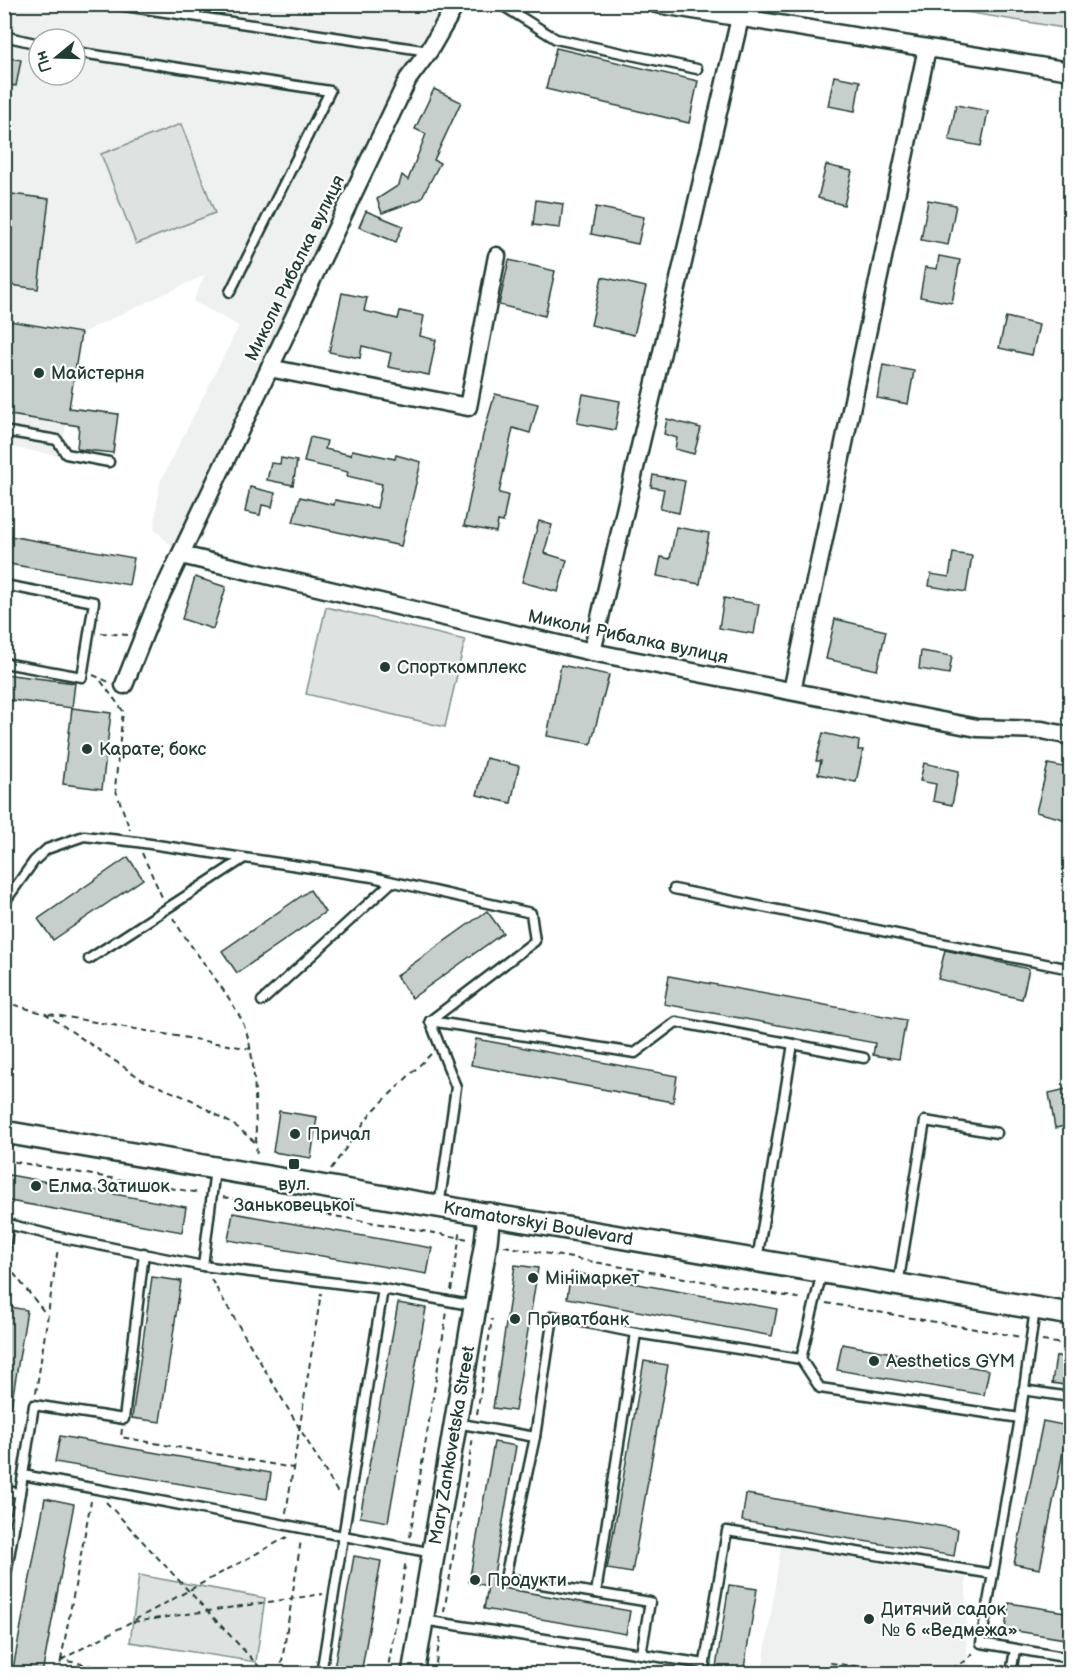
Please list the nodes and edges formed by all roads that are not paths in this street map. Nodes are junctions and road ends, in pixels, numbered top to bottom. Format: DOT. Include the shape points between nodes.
graph roads {
  1 [pos="111,4"];
  2 [pos="500,4"];
  3 [pos="656,4"];
  4 [pos="451,5"];
  5 [pos="740,18"];
  6 [pos="4,36"];
  7 [pos="27,41"];
  8 [pos="927,48"];
  9 [pos="429,51"];
  10 [pos="87,54"];
  11 [pos="697,69"];
  12 [pos="1071,70"];
  13 [pos="497,256"];
  14 [pos="230,292"];
  15 [pos="269,368"];
  16 [pos="4,431"];
  17 [pos="109,462"];
  18 [pos="181,555"];
  19 [pos="4,585"];
  20 [pos="592,652"];
  21 [pos="4,663"];
  22 [pos="124,685"];
  23 [pos="792,691"];
  24 [pos="1071,736"];
  25 [pos="243,859"];
  26 [pos="392,882"];
  27 [pos="674,889"];
  28 [pos="4,903"];
  29 [pos="89,959"];
  30 [pos="1071,969"];
  31 [pos="262,1001"];
  32 [pos="430,1021"];
  33 [pos="794,1044"];
  34 [pos="864,1058"];
  35 [pos="4,1132"];
  36 [pos="997,1132"];
  37 [pos="215,1169"];
  38 [pos="438,1207"];
  39 [pos="499,1216"];
  40 [pos="7,1223"];
  41 [pos="4,1253"];
  42 [pos="144,1253"];
  43 [pos="757,1261"];
  44 [pos="203,1266"];
  45 [pos="822,1272"];
  46 [pos="898,1285"];
  47 [pos="384,1289"];
  48 [pos="1035,1308"];
  49 [pos="484,1309"];
  50 [pos="1071,1314"];
  51 [pos="636,1333"];
  52 [pos="801,1359"];
  53 [pos="1023,1390"];
  54 [pos="1071,1397"];
  55 [pos="1020,1419"];
  56 [pos="465,1424"];
  57 [pos="535,1437"];
  58 [pos="23,1475"];
  59 [pos="4,1491"];
  60 [pos="20,1493"];
  61 [pos="344,1536"];
  62 [pos="434,1553"];
  63 [pos="993,1574"];
  64 [pos="4,1587"];
  65 [pos="596,1593"];
  66 [pos="432,1621"];
  67 [pos="1015,1649"];
  68 [pos="640,1654"];
  69 [pos="1071,1658"];
  70 [pos="705,1664"];
  71 [pos="321,1674"];
  72 [pos="413,1674"];
  73 [pos="703,1674"];
  74 [pos="1011,1674"];
  1 -- 9 [label="lane"];
  2 -- 11 [label="lane" via="556,39"];
  3 -- 5 [label="street"];
  4 -- 9 [label="street, Миколи Рибалка вулиця"];
  5 -- 8 [label="street"];
  5 -- 20 [label="street"];
  6 -- 7 [label="lane"];
  8 -- 12 [label="street"];
  8 -- 23 [label="street"];
  9 -- 15 [label="street, Миколи Рибалка вулиця" via="408,79"];
  10 -- 14 [label="lane" via="330,90"];
  13 -- 15 [label="street" via="468,407"];
  15 -- 18 [label="street, Миколи Рибалка вулиця"];
  16 -- 17 [label="lane" via="57,440 66,454"];
  18 -- 20 [label="street, Миколи Рибалка вулиця"];
  18 -- 22 [label="street, Миколи Рибалка вулиця"];
  19 -- 21 [label="lane" via="94,602 82,676"];
  20 -- 23 [label="street, Миколи Рибалка вулиця"];
  23 -- 24 [label="street, Миколи Рибалка вулиця" via="977,728 1042,730"];
  25 -- 26 [label="lane"];
  25 -- 28 [label="lane" via="84,836 55,844 34,861"];
  25 -- 29 [label="lane"];
  26 -- 31 [label="lane"];
  26 -- 32 [label="lane" via="531,913 536,941"];
  27 -- 30 [label="lane"];
  32 -- 33 [label="lane" via="635,1053 676,1022"];
  32 -- 38 [label="lane" via="456,1087"];
  33 -- 34 [label="lane"];
  33 -- 43 [label="lane"];
  35 -- 37 [label="street, Kramatorskyi Boulevard"];
  36 -- 46 [label="lane" via="925,1121"];
  37 -- 38 [label="street, Kramatorskyi Boulevard"];
  37 -- 44 [label="lane"];
  38 -- 39 [label="street, Kramatorskyi Boulevard"];
  39 -- 43 [label="street, Kramatorskyi Boulevard"];
  39 -- 49 [label="street, Mary Zankovetska Street"];
  40 -- 41 [label="lane"];
  40 -- 42 [label="lane"];
  42 -- 44 [label="lane"];
  42 -- 58 [label="lane" via="124,1419 34,1405"];
  43 -- 45 [label="street, Kramatorskyi Boulevard"];
  44 -- 47 [label="lane"];
  45 -- 46 [label="street, Kramatorskyi Boulevard"];
  45 -- 52 [label="lane"];
  46 -- 48 [label="street, Kramatorskyi Boulevard"];
  47 -- 49 [label="lane"];
  47 -- 61 [label="lane"];
  48 -- 50 [label="street, Kramatorskyi Boulevard"];
  48 -- 53 [label="lane"];
  49 -- 56 [label="street, Mary Zankovetska Street"];
  51 -- 52 [label="lane"];
  51 -- 57 [label="lane" via="553,1316"];
  51 -- 65 [label="lane"];
  52 -- 55 [label="lane" via="820,1388"];
  53 -- 54 [label="lane"];
  53 -- 55 [label="lane"];
  55 -- 63 [label="lane"];
  56 -- 57 [label="lane"];
  56 -- 62 [label="street, Mary Zankovetska Street"];
  57 -- 65 [label="lane" via="505,1578"];
  58 -- 60 [label="lane"];
  58 -- 61 [label="lane"];
  59 -- 60 [label="lane"];
  60 -- 64 [label="lane"];
  61 -- 62 [label="lane"];
  61 -- 71 [label="lane"];
  62 -- 66 [label="street, Mary Zankovetska Street"];
  63 -- 67 [label="lane" via="981,1643"];
  63 -- 70 [label="lane" via="727,1531"];
  65 -- 68 [label="lane" via="650,1602"];
  66 -- 68 [label="lane"];
  66 -- 72 [label="street, Mary Zankovetska Street"];
  67 -- 69 [label="lane"];
  67 -- 74 [label="lane"];
  68 -- 70 [label="lane"];
  70 -- 73 [label="lane"];
}
